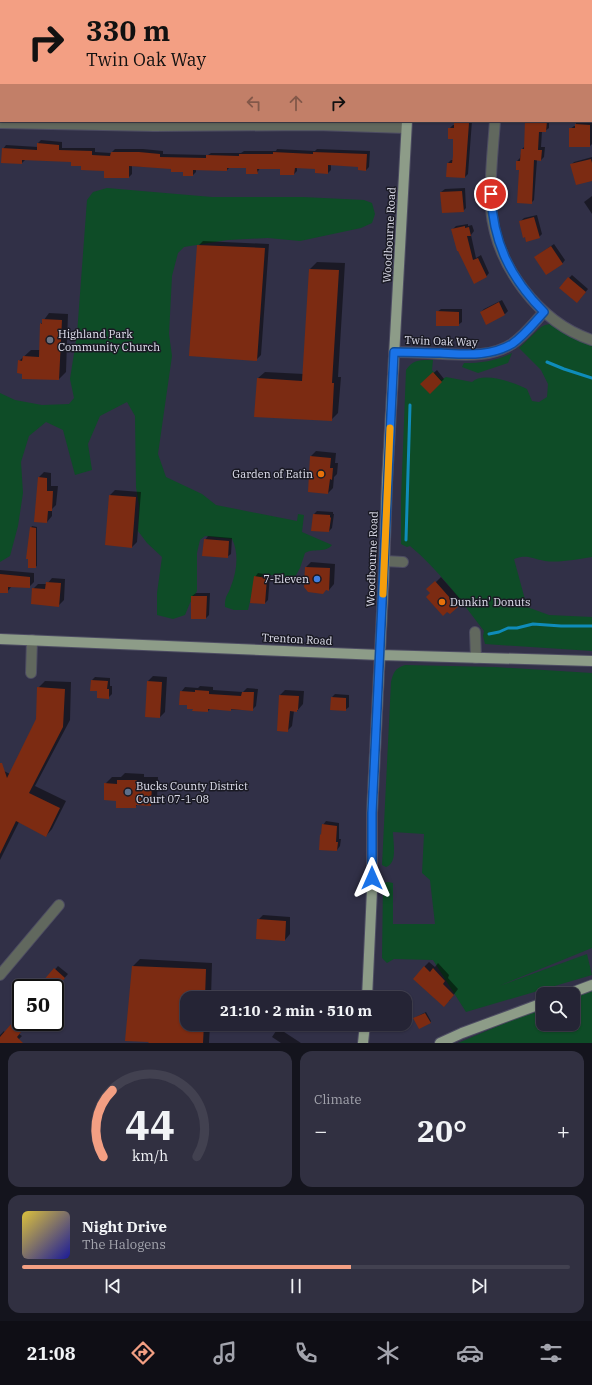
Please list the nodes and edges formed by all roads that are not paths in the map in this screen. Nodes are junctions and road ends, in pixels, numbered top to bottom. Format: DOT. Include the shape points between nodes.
graph roads {
  1 [pos="495,122"];
  2 [pos="0,123"];
  3 [pos="75,123"];
  4 [pos="197,123"];
  5 [pos="316,123"];
  6 [pos="406,124"];
  7 [pos="544,312"];
  8 [pos="592,340"];
  9 [pos="394,352"];
  10 [pos="385,562"];
  11 [pos="403,562"];
  12 [pos="475,632"];
  13 [pos="0,639"];
  14 [pos="32,640"];
  15 [pos="380,654"];
  16 [pos="476,658"];
  17 [pos="592,661"];
  18 [pos="31,673"];
  19 [pos="59,905"];
  20 [pos="0,975"];
  21 [pos="592,985"];
  22 [pos="580,990"];
  23 [pos="367,991"];
  24 [pos="536,1006"];
  25 [pos="364,1031"];
  26 [pos="363,1043"];
  27 [pos="440,1043"];
  1 -- 7 [label="street" via="491,194 494,228 514,275"];
  2 -- 3 [label="street"];
  3 -- 4 [label="street"];
  4 -- 5 [label="street"];
  5 -- 6 [label="street"];
  6 -- 9 [label="main road, Woodbourne Road"];
  7 -- 8 [label="street" via="572,331"];
  7 -- 9 [label="street, Twin Oak Way" via="512,344 498,351 484,354"];
  9 -- 10 [label="main road, Woodbourne Road"];
  10 -- 11 [label="street"];
  10 -- 15 [label="main road, Woodbourne Road"];
  12 -- 16 [label="street"];
  13 -- 14 [label="main road, Trenton Road"];
  14 -- 15 [label="main road, Trenton Road"];
  14 -- 18 [label="street"];
  15 -- 16 [label="main road, Trenton Road"];
  15 -- 23 [label="main road, Woodbourne Road" via="372,813 372,890"];
  16 -- 17 [label="main road, Trenton Road"];
  19 -- 20 [label="street"];
  21 -- 22 [label="main road"];
  24 -- 27 [label="main road"];
  25 -- 26 [label="main road"];
}
